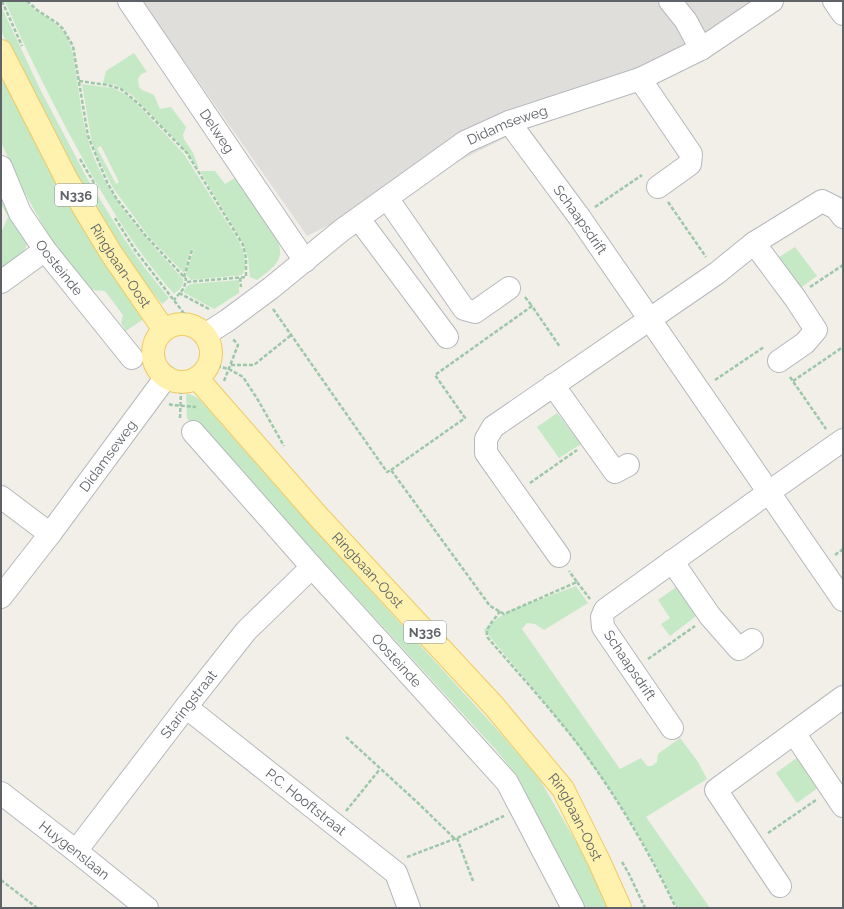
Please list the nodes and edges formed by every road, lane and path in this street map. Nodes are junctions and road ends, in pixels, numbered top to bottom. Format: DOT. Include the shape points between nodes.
graph roads {
  1 [pos="2,1"];
  2 [pos="27,1"];
  3 [pos="129,1"];
  4 [pos="670,1"];
  5 [pos="772,1"];
  6 [pos="834,1"];
  7 [pos="843,14"];
  8 [pos="701,49"];
  9 [pos="1,51"];
  10 [pos="25,51"];
  11 [pos="640,79"];
  12 [pos="79,80"];
  13 [pos="509,122"];
  14 [pos="77,153"];
  15 [pos="1,167"];
  16 [pos="658,187"];
  17 [pos="100,194"];
  18 [pos="387,198"];
  19 [pos="112,213"];
  20 [pos="843,217"];
  21 [pos="359,218"];
  22 [pos="580,218"];
  23 [pos="754,244"];
  24 [pos="46,250"];
  25 [pos="192,250"];
  26 [pos="305,260"];
  27 [pos="843,265"];
  28 [pos="717,272"];
  29 [pos="184,277"];
  30 [pos="1,282"];
  31 [pos="186,282"];
  32 [pos="509,288"];
  33 [pos="261,295"];
  34 [pos="795,298"];
  35 [pos="174,300"];
  36 [pos="186,316"];
  37 [pos="649,319"];
  38 [pos="162,327"];
  39 [pos="208,332"];
  40 [pos="291,335"];
  41 [pos="447,336"];
  42 [pos="560,347"];
  43 [pos="843,347"];
  44 [pos="132,358"];
  45 [pos="779,361"];
  46 [pos="231,365"];
  47 [pos="793,381"];
  48 [pos="182,383"];
  49 [pos="553,385"];
  50 [pos="699,391"];
  51 [pos="193,432"];
  52 [pos="592,440"];
  53 [pos="840,442"];
  54 [pos="628,464"];
  55 [pos="391,470"];
  56 [pos="768,492"];
  57 [pos="515,493"];
  58 [pos="1,497"];
  59 [pos="50,534"];
  60 [pos="559,556"];
  61 [pos="672,561"];
  62 [pos="312,567"];
  63 [pos="1,597"];
  64 [pos="843,600"];
  65 [pos="500,611"];
  66 [pos="710,616"];
  67 [pos="752,640"];
  68 [pos="632,670"];
  69 [pos="843,697"];
  70 [pos="186,707"];
  71 [pos="672,728"];
  72 [pos="794,734"];
  73 [pos="346,737"];
  74 [pos="380,769"];
  75 [pos="1,793"];
  76 [pos="837,798"];
  77 [pos="521,809"];
  78 [pos="335,824"];
  79 [pos="456,839"];
  80 [pos="752,844"];
  81 [pos="76,851"];
  82 [pos="386,865"];
  83 [pos="1,880"];
  84 [pos="473,881"];
  85 [pos="780,886"];
  86 [pos="37,908"];
  87 [pos="147,908"];
  88 [pos="409,908"];
  89 [pos="573,908"];
  90 [pos="620,908"];
  91 [pos="676,908"];
  1 -- 10 [label="path"];
  2 -- 12 [label="path" via="57,23 69,37"];
  3 -- 26 [label="street, Delweg"];
  4 -- 8 [label="street" via="686,21"];
  5 -- 8 [label="street, Didamseweg"];
  6 -- 7 [label="street"];
  8 -- 11 [label="street, Didamseweg"];
  9 -- 38 [label="main road, Ringbaan-Oost / N336" via="67,180 111,253"];
  11 -- 13 [label="street, Didamseweg"];
  11 -- 16 [label="street" via="691,154 690,164"];
  12 -- 29 [label="path" via="88,136 107,182 116,198 145,235"];
  12 -- 31 [label="path" via="121,89 161,126 186,153 243,245 246,277"];
  13 -- 18 [label="street, Didamseweg" via="465,142"];
  13 -- 22 [label="street, Schaapsdrift"];
  14 -- 17 [label="path"];
  15 -- 24 [label="street, Oosteinde" via="20,212"];
  16 -- 22 [label="path" via="646,172"];
  16 -- 28 [label="path"];
  18 -- 21 [label="street, Didamseweg"];
  18 -- 32 [label="street" via="464,309 475,312"];
  19 -- 35 [label="path" via="134,250"];
  20 -- 23 [label="street" via="836,208 822,201"];
  21 -- 26 [label="street, Didamseweg"];
  21 -- 41 [label="street"];
  22 -- 37 [label="street, Schaapsdrift"];
  23 -- 28 [label="street"];
  23 -- 34 [label="street"];
  24 -- 30 [label="street"];
  24 -- 44 [label="street, Oosteinde"];
  25 -- 29 [label="path"];
  26 -- 33 [label="street, Didamseweg"];
  27 -- 34 [label="path"];
  28 -- 37 [label="street"];
  29 -- 31 [label="path"];
  31 -- 35 [label="path"];
  33 -- 39 [label="street, Didamseweg"];
  33 -- 40 [label="path"];
  34 -- 45 [label="street" via="816,330 805,343"];
  35 -- 36 [label="path"];
  36 -- 38 [label="path" via="171,317"];
  36 -- 39 [label="path" via="208,325"];
  37 -- 49 [label="street"];
  37 -- 50 [label="street, Schaapsdrift"];
  38 -- 39 [label="main road" via="188,325"];
  38 -- 48 [label="main road, N336" via="156,342 155,360 159,370"];
  38 -- 48 [label="path" via="154,328 145,345 147,365 151,374"];
  39 -- 48 [label="main road" via="211,355 209,365 201,375"];
  39 -- 48 [label="path" via="218,342 220,351 216,370 211,378"];
  40 -- 46 [label="path" via="254,365"];
  40 -- 55 [label="path" via="388,472"];
  42 -- 55 [label="path" via="532,306 434,375 465,418"];
  43 -- 47 [label="path"];
  45 -- 47 [label="path"];
  45 -- 50 [label="path" via="767,345"];
  47 -- 53 [label="path"];
  48 -- 51 [label="path" via="180,421"];
  48 -- 59 [label="street, Didamseweg"];
  48 -- 90 [label="main road, Ringbaan-Oost / N336" via="316,514 494,706 563,789"];
  49 -- 52 [label="street"];
  49 -- 57 [label="street" via="492,427 486,439 486,452"];
  50 -- 56 [label="street, Schaapsdrift"];
  51 -- 62 [label="street, Oosteinde"];
  52 -- 54 [label="street" via="615,472"];
  52 -- 57 [label="path"];
  53 -- 56 [label="street, Schaapsdrift"];
  55 -- 65 [label="path" via="490,606"];
  56 -- 61 [label="street, Schaapsdrift"];
  56 -- 64 [label="street, Schaapsdrift"];
  57 -- 60 [label="street"];
  58 -- 59 [label="street"];
  59 -- 63 [label="street, Didamseweg"];
  60 -- 65 [label="path" via="577,582 504,614"];
  61 -- 66 [label="street"];
  61 -- 68 [label="street, Schaapsdrift" via="605,610 602,617 603,627"];
  62 -- 70 [label="street, Staringstraat" via="246,631"];
  62 -- 77 [label="street, Oosteinde" via="507,782"];
  65 -- 91 [label="path" via="487,628 488,638 579,746 600,775 653,861"];
  66 -- 67 [label="street" via="739,649"];
  66 -- 68 [label="path"];
  68 -- 71 [label="street, Schaapsdrift"];
  69 -- 72 [label="street"];
  70 -- 78 [label="street, P.C. Hooftstraat"];
  70 -- 81 [label="street, Staringstraat"];
  72 -- 76 [label="street"];
  72 -- 80 [label="street" via="716,790"];
  73 -- 74 [label="path"];
  74 -- 78 [label="path"];
  74 -- 79 [label="path"];
  75 -- 81 [label="street, Huygenslaan"];
  76 -- 80 [label="path"];
  77 -- 79 [label="path"];
  77 -- 89 [label="street, Oosteinde"];
  78 -- 82 [label="street, P.C. Hooftstraat"];
  79 -- 82 [label="path"];
  79 -- 84 [label="path"];
  80 -- 85 [label="street"];
  81 -- 87 [label="street, Huygenslaan"];
  82 -- 88 [label="street, P.C. Hooftstraat" via="396,873"];
  83 -- 86 [label="path"];
}
